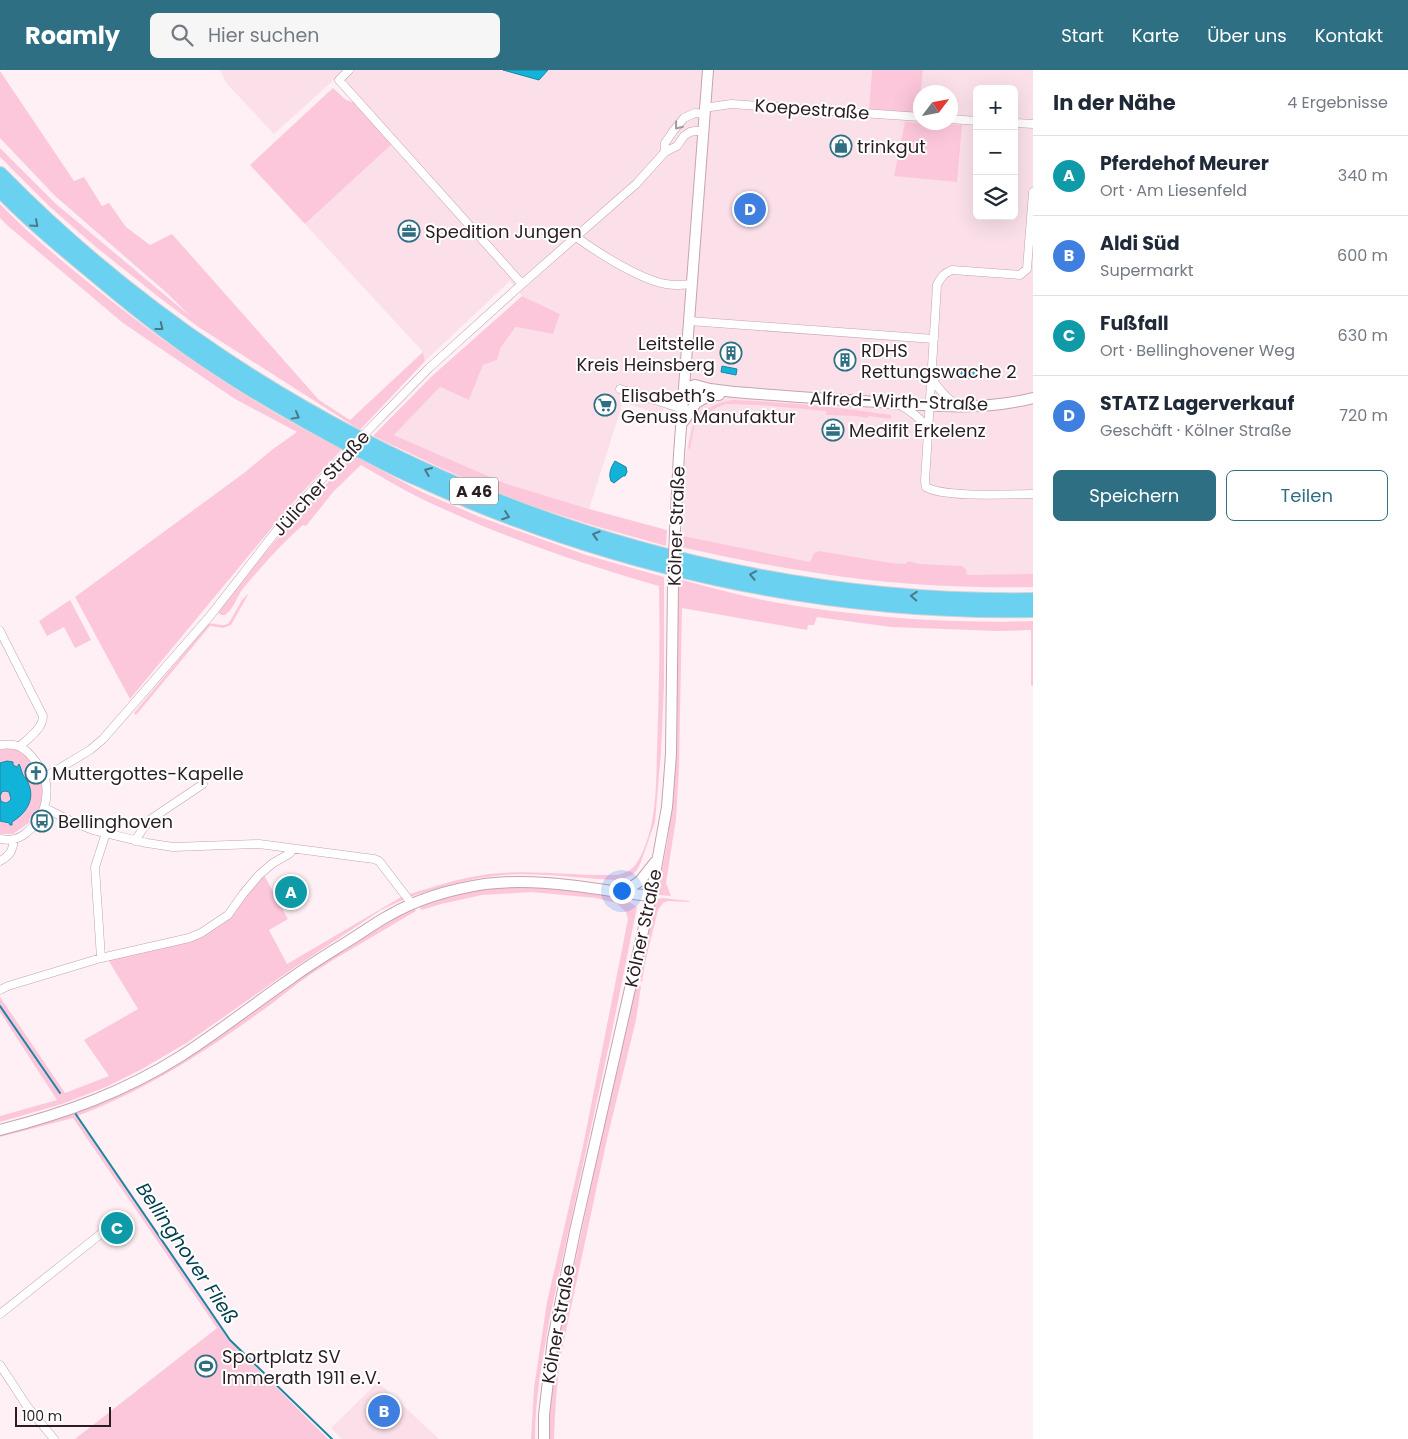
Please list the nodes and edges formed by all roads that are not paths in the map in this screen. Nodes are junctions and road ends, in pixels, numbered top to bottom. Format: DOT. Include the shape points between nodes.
graph roads {
  1 [pos="349,70"];
  2 [pos="708,70"];
  3 [pos="704,111"];
  4 [pos="913,117"];
  5 [pos="958,120"];
  6 [pos="973,121"];
  7 [pos="1018,123"];
  8 [pos="1033,124"];
  9 [pos="703,131"];
  10 [pos="665,152"];
  11 [pos="0,174"];
  12 [pos="0,190"];
  13 [pos="1033,192"];
  14 [pos="576,238"];
  15 [pos="522,284"];
  16 [pos="692,285"];
  17 [pos="689,321"];
  18 [pos="934,339"];
  19 [pos="931,377"];
  20 [pos="684,389"];
  21 [pos="620,390"];
  22 [pos="734,392"];
  23 [pos="708,396"];
  24 [pos="1033,398"];
  25 [pos="898,404"];
  26 [pos="929,406"];
  27 [pos="958,406"];
  28 [pos="683,410"];
  29 [pos="682,425"];
  30 [pos="928,427"];
  31 [pos="1033,494"];
  32 [pos="1033,600"];
  33 [pos="1033,610"];
  34 [pos="0,631"];
  35 [pos="0,745"];
  36 [pos="20,746"];
  37 [pos="45,777"];
  38 [pos="203,784"];
  39 [pos="45,808"];
  40 [pos="106,834"];
  41 [pos="0,838"];
  42 [pos="14,839"];
  43 [pos="135,841"];
  44 [pos="293,849"];
  45 [pos="657,859"];
  46 [pos="0,861"];
  47 [pos="624,892"];
  48 [pos="651,896"];
  49 [pos="412,904"];
  50 [pos="101,958"];
  51 [pos="0,990"];
  52 [pos="0,1130"];
  53 [pos="107,1229"];
  54 [pos="0,1314"];
  55 [pos="0,1365"];
  56 [pos="54,1439"];
  57 [pos="544,1439"];
  1 -- 15 [label="street" via="339,80"];
  2 -- 3 [label="main road, Kölner Straße"];
  3 -- 4 [label="street, Koepestraße" via="731,104"];
  3 -- 9 [label="main road, Kölner Straße"];
  3 -- 10 [label="street, Jülicher Straße, one-way" via="684,118 665,144"];
  5 -- 6 [label="street"];
  7 -- 8 [label="street"];
  9 -- 10 [label="street, Jülicher Straße" via="690,132 677,146"];
  9 -- 16 [label="main road, Kölner Straße"];
  10 -- 14 [label="street, Jülicher Straße" via="636,184"];
  32 -- 11 [label="highway, A 46, one-way" via="880,593 760,576 646,550 492,498 418,467 359,437 224,358 167,318 70,241"];
  12 -- 33 [label="highway, A 46, one-way" via="56,243 129,303 217,368 324,432 412,477 488,509 595,547 758,587 883,604"];
  13 -- 18 [label="street" via="1027,269 1020,275 946,272 937,285"];
  14 -- 15 [label="street, Jülicher Straße"];
  14 -- 16 [label="street" via="602,255 655,281"];
  15 -- 37 [label="street, Jülicher Straße, bridge" via="429,368 331,469 103,739"];
  16 -- 17 [label="main road, Kölner Straße"];
  17 -- 18 [label="street"];
  17 -- 20 [label="main road, Kölner Straße"];
  18 -- 19 [label="street"];
  19 -- 26 [label="street"];
  19 -- 27 [label="street" via="938,389"];
  20 -- 22 [label="main road, Alfred-Wirth-Straße" via="695,385"];
  20 -- 23 [label="main road, Alfred-Wirth-Straße" via="694,395"];
  20 -- 28 [label="main road, Kölner Straße"];
  21 -- 28 [label="street"];
  22 -- 23 [label="main road, Alfred-Wirth-Straße"];
  22 -- 25 [label="main road, Alfred-Wirth-Straße"];
  23 -- 29 [label="main road" via="696,403"];
  24 -- 27 [label="main road, Alfred-Wirth-Straße" via="1001,405"];
  25 -- 26 [label="main road, Alfred-Wirth-Straße"];
  25 -- 30 [label="street" via="912,411"];
  26 -- 27 [label="main road, Alfred-Wirth-Straße"];
  26 -- 30 [label="street"];
  28 -- 29 [label="main road, Kölner Straße"];
  29 -- 45 [label="main road, Kölner Straße, bridge" via="673,582 671,754 667,807"];
  30 -- 31 [label="street" via="925,481 931,490"];
  34 -- 36 [label="street" via="43,716 40,726"];
  35 -- 36 [label="street"];
  36 -- 37 [label="street" via="31,755"];
  37 -- 39 [label="street"];
  38 -- 43 [label="street" via="151,819"];
  39 -- 40 [label="street"];
  39 -- 42 [label="street" via="32,829"];
  40 -- 43 [label="street"];
  40 -- 50 [label="street" via="95,867"];
  41 -- 42 [label="street"];
  42 -- 46 [label="street" via="14,848 8,857"];
  43 -- 44 [label="street" via="173,847 259,844"];
  44 -- 49 [label="street" via="379,861"];
  44 -- 50 [label="street" via="259,875 228,914 201,933"];
  45 -- 47 [label="main road" via="640,881"];
  45 -- 48 [label="main road, Kölner Straße"];
  47 -- 48 [label="main road"];
  47 -- 49 [label="main road" via="548,883 503,883 458,890"];
  48 -- 57 [label="main road, Kölner Straße" via="553,1339"];
  49 -- 52 [label="main road" via="333,951 153,1072 93,1102"];
  50 -- 51 [label="street"];
  53 -- 54 [label="street"];
  55 -- 56 [label="street"];
}
